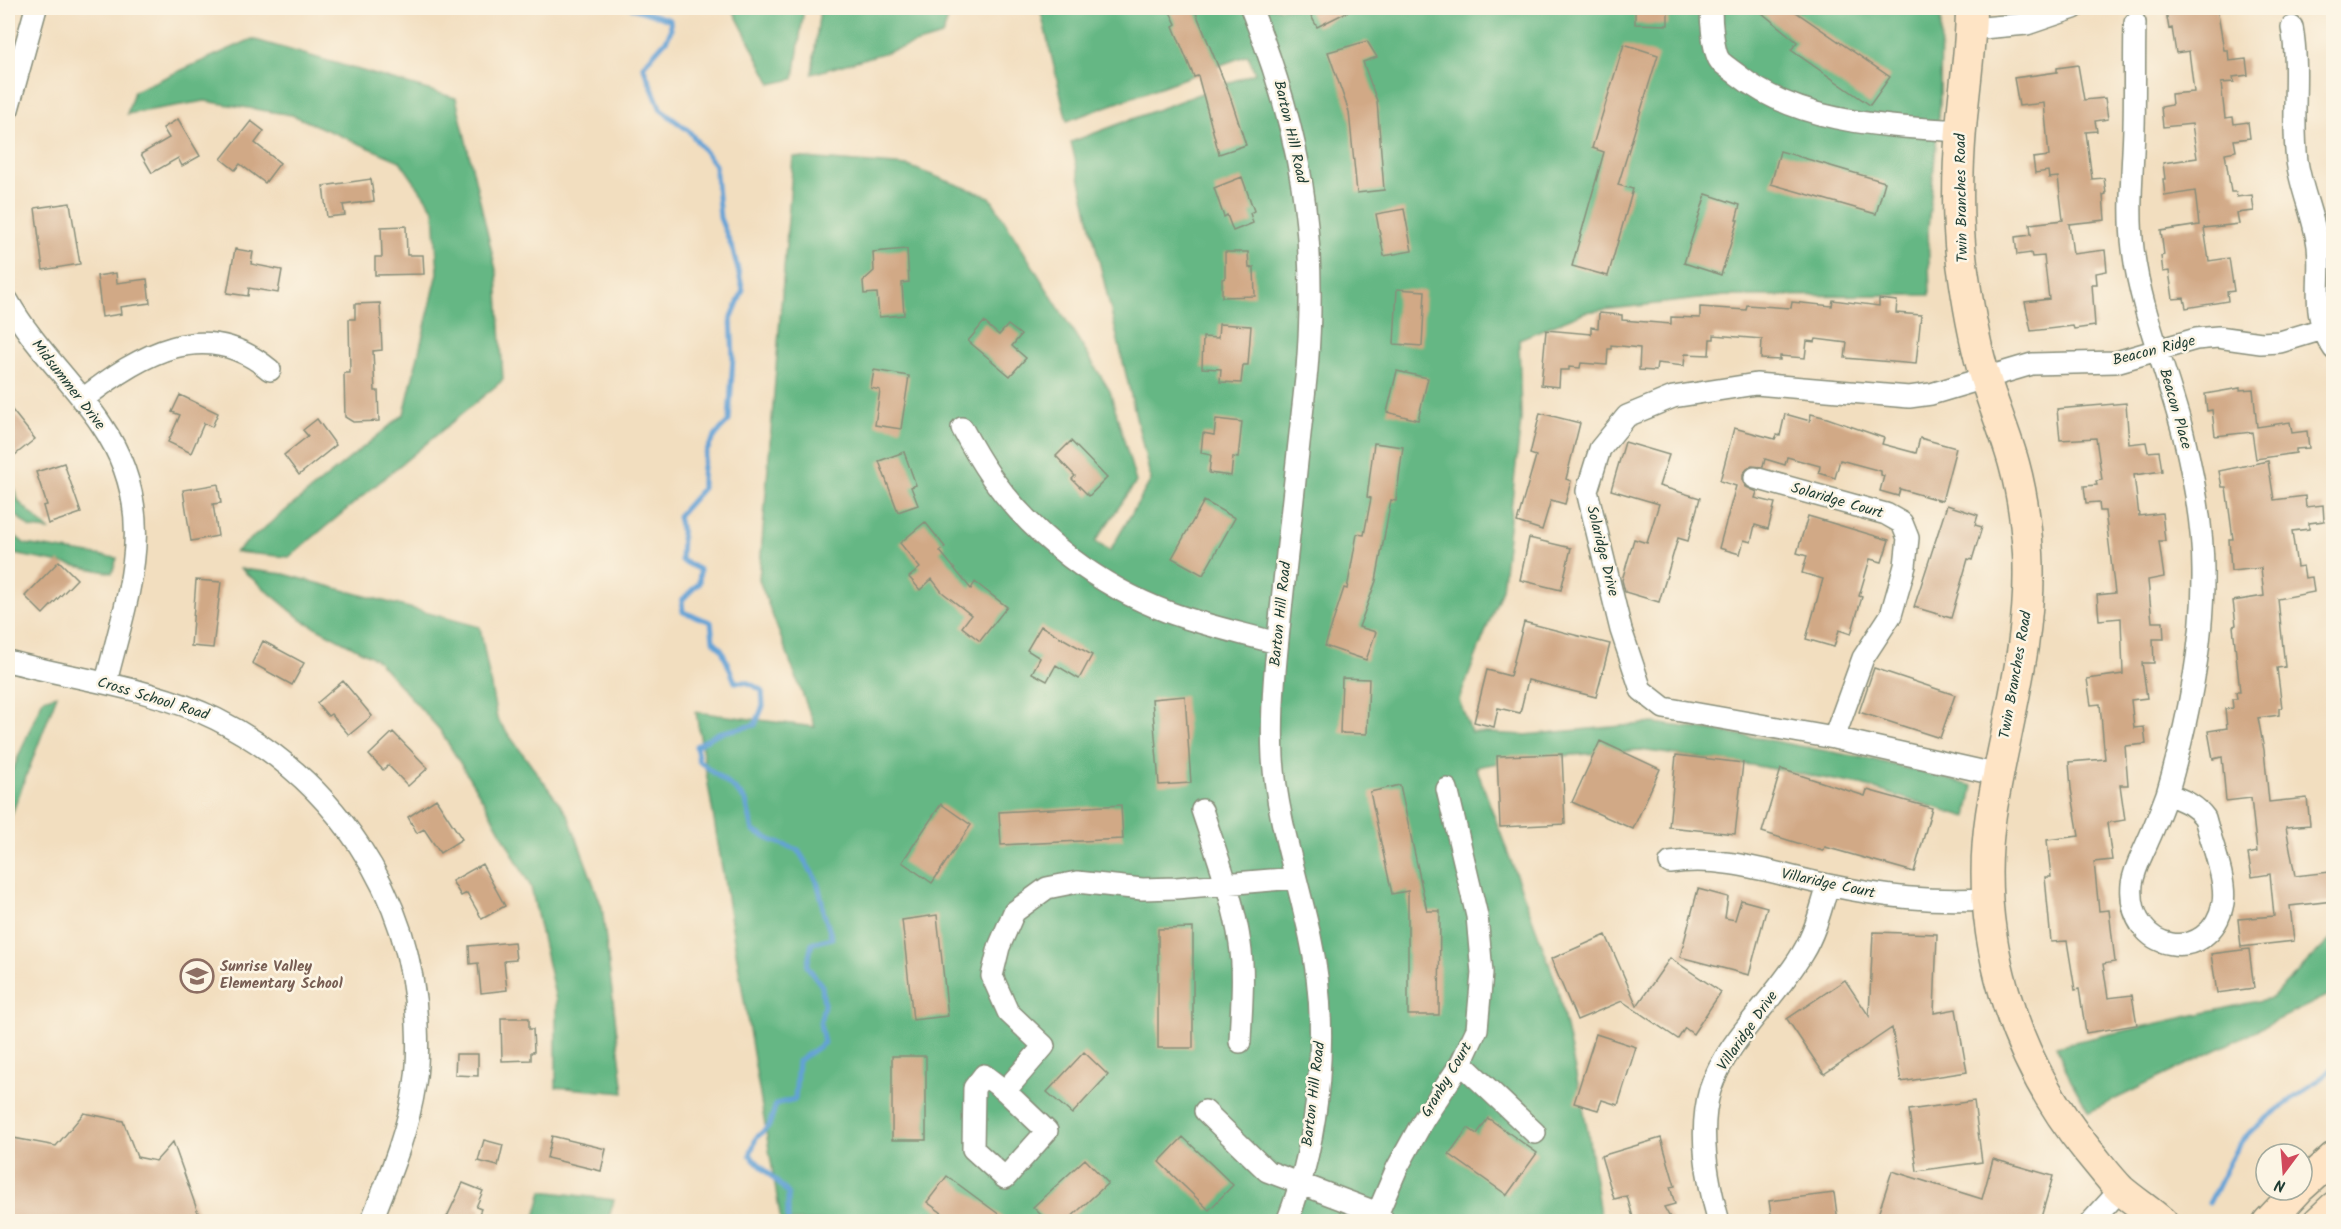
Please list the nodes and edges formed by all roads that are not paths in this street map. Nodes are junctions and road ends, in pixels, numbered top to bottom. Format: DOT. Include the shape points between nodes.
graph roads {
  1 [pos="36,8"];
  2 [pos="1251,8"];
  3 [pos="1711,8"];
  4 [pos="2074,8"];
  5 [pos="1971,18"];
  6 [pos="2134,23"];
  7 [pos="2292,27"];
  8 [pos="8,109"];
  9 [pos="1961,131"];
  10 [pos="8,301"];
  11 [pos="2323,329"];
  12 [pos="2334,349"];
  13 [pos="2157,351"];
  14 [pos="270,370"];
  15 [pos="1985,378"];
  16 [pos="82,400"];
  17 [pos="962,428"];
  18 [pos="1755,478"];
  19 [pos="1277,643"];
  20 [pos="8,662"];
  21 [pos="106,682"];
  22 [pos="1834,738"];
  23 [pos="1998,775"];
  24 [pos="1447,789"];
  25 [pos="2167,794"];
  26 [pos="1202,810"];
  27 [pos="1670,863"];
  28 [pos="1295,878"];
  29 [pos="1226,885"];
  30 [pos="1828,885"];
  31 [pos="1987,898"];
  32 [pos="1240,1042"];
  33 [pos="1461,1063"];
  34 [pos="1005,1091"];
  35 [pos="1205,1111"];
  36 [pos="1535,1133"];
  37 [pos="2334,1157"];
  38 [pos="2314,1175"];
  39 [pos="1299,1182"];
  40 [pos="2121,1189"];
  41 [pos="2286,1202"];
  42 [pos="2334,1207"];
  43 [pos="1379,1219"];
  44 [pos="371,1221"];
  45 [pos="1287,1221"];
  46 [pos="1719,1221"];
  47 [pos="2091,1221"];
  48 [pos="2162,1221"];
  49 [pos="2268,1221"];
  50 [pos="2318,1221"];
  1 -- 8 [label="street"];
  2 -- 19 [label="street, Barton Hill Road" via="1270,55 1296,146 1311,264 1307,369"];
  3 -- 9 [label="street" via="1719,60 1758,91 1834,117 1892,127"];
  4 -- 5 [label="street" via="2027,24"];
  5 -- 9 [label="main road, Twin Branches Road"];
  6 -- 13 [label="street, Beacon Place" via="2132,239"];
  7 -- 11 [label="street" via="2296,51 2297,164 2315,222 2317,305"];
  9 -- 15 [label="main road, Twin Branches Road" via="1959,217 1963,273"];
  10 -- 16 [label="street, Midsummer Drive"];
  11 -- 12 [label="street"];
  11 -- 13 [label="street, Beacon Ridge" via="2280,342 2218,337"];
  13 -- 15 [label="street, Beacon Ridge" via="2116,362 2032,364"];
  13 -- 25 [label="street, Beacon Place" via="2193,473 2203,571 2195,669"];
  14 -- 16 [label="street" via="238,349 195,343 149,357 115,375"];
  15 -- 22 [label="street, Solaridge Drive" via="1910,397 1756,384 1673,398 1628,416 1600,449 1587,491 1621,630 1641,690 1664,708"];
  15 -- 23 [label="main road, Twin Branches Road" via="2014,462 2028,554 2024,647"];
  16 -- 21 [label="street, Midsummer Drive" via="101,425 125,472 136,530 131,580"];
  17 -- 19 [label="street" via="993,480 1029,521 1095,575 1168,612"];
  18 -- 22 [label="street, Solaridge Court" via="1886,514 1902,523 1908,538 1905,566 1891,615 1863,658"];
  19 -- 28 [label="street, Barton Hill Road" via="1272,700 1273,759"];
  20 -- 21 [label="street, Cross School Road"];
  21 -- 44 [label="street, Cross School Road" via="214,718 278,756 342,820 383,884 410,960 418,1048 410,1111"];
  22 -- 23 [label="street, Solaridge Drive"];
  23 -- 31 [label="main road, Twin Branches Road" via="1987,851"];
  24 -- 33 [label="street, Granby Court" via="1478,916 1482,973 1477,1029"];
  25 -- 25 [label="street, Beacon Place" via="2137,866 2132,884 2133,905 2148,934 2166,943 2187,944 2209,930 2218,918 2223,886 2205,818 2199,809"];
  26 -- 29 [label="street"];
  27 -- 30 [label="street, Villaridge Court" via="1735,863"];
  28 -- 29 [label="street"];
  28 -- 39 [label="street, Barton Hill Road" via="1310,936 1321,1020 1313,1124"];
  29 -- 32 [label="street" via="1240,944"];
  29 -- 34 [label="street" via="1142,889 1077,882 1047,888 1014,912 992,976 1008,1012 1044,1046"];
  30 -- 31 [label="street, Villaridge Court" via="1913,900"];
  30 -- 46 [label="street, Villaridge Drive" via="1803,953 1731,1049 1711,1089 1704,1131"];
  31 -- 40 [label="main road, Twin Branches Road" via="2001,982 2032,1064 2074,1134"];
  33 -- 36 [label="street"];
  33 -- 43 [label="street, Granby Court" via="1396,1168"];
  34 -- 34 [label="street" via="984,1075 974,1088 973,1149 1005,1178 1047,1131"];
  35 -- 39 [label="street" via="1267,1171"];
  37 -- 38 [label="main road"];
  39 -- 43 [label="street"];
  39 -- 45 [label="street, Barton Hill Road"];
  40 -- 47 [label="street"];
  40 -- 48 [label="main road, Twin Branches Road"];
  41 -- 49 [label="main road"];
  42 -- 50 [label="main road"];
}
